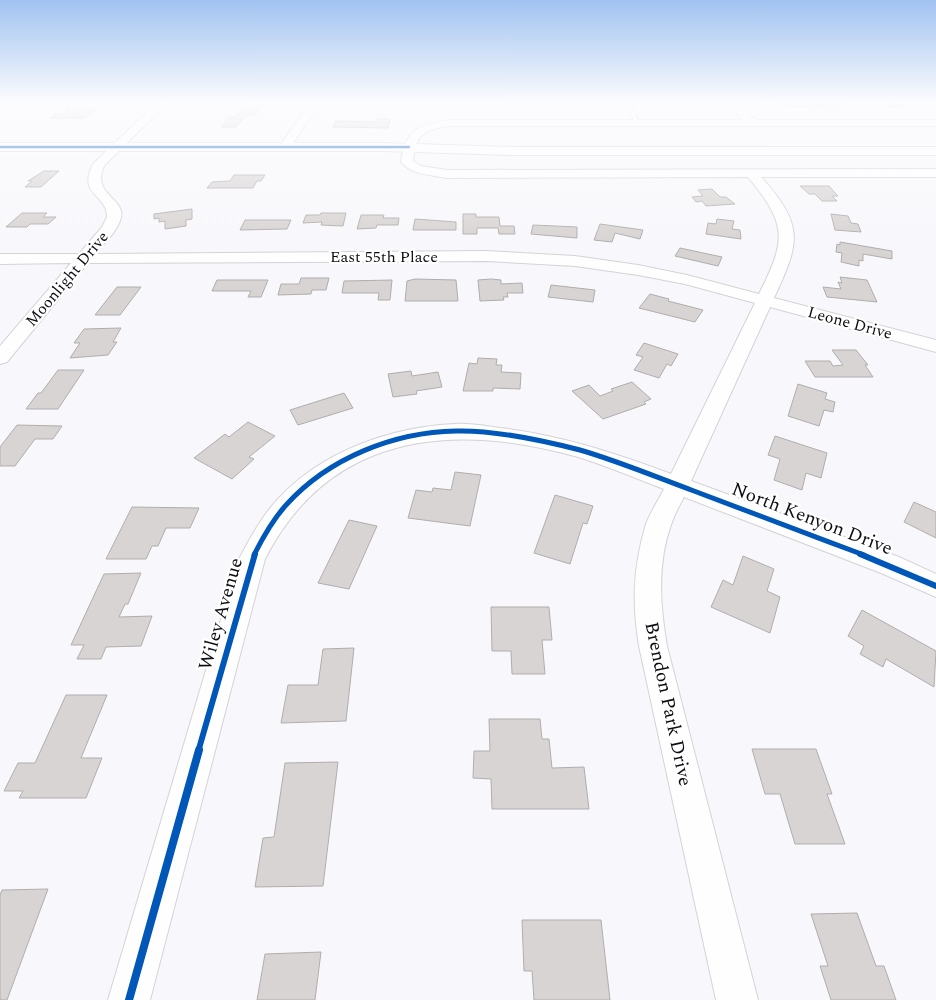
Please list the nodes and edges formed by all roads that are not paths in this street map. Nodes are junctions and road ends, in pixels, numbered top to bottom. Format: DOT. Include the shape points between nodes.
graph roads {
  1 [pos="112,150"];
  2 [pos="409,150"];
  3 [pos="479,150"];
  4 [pos="936,151"];
  5 [pos="752,174"];
  6 [pos="936,174"];
  7 [pos="0,258"];
  8 [pos="84,258"];
  9 [pos="764,300"];
  10 [pos="936,346"];
  11 [pos="0,358"];
  12 [pos="677,484"];
  13 [pos="936,586"];
  14 [pos="129,1000"];
  15 [pos="737,1000"];
  1 -- 8 [label="street, Moonlight Drive" via="98,164 92,178 93,184 113,209 114,217"];
  2 -- 5 [label="street" via="409,164 417,170 437,173"];
  3 -- 4 [label="main road"];
  5 -- 6 [label="street"];
  5 -- 9 [label="street, Brendon Park Drive" via="777,204 787,231 783,260"];
  7 -- 8 [label="street, East 55th Place"];
  8 -- 9 [label="street, East 55th Place" via="548,258 652,272"];
  8 -- 11 [label="street, Moonlight Drive"];
  9 -- 10 [label="street, Leone Drive"];
  9 -- 12 [label="street, Brendon Park Drive"];
  12 -- 13 [label="street, North Kenyon Drive" via="890,565"];
  12 -- 14 [label="street, Wiley Avenue" via="567,446 536,439 455,431 405,437 357,452 298,491 266,531 248,570"];
  12 -- 15 [label="street, Brendon Park Drive" via="653,543 648,580 649,622"];
}
